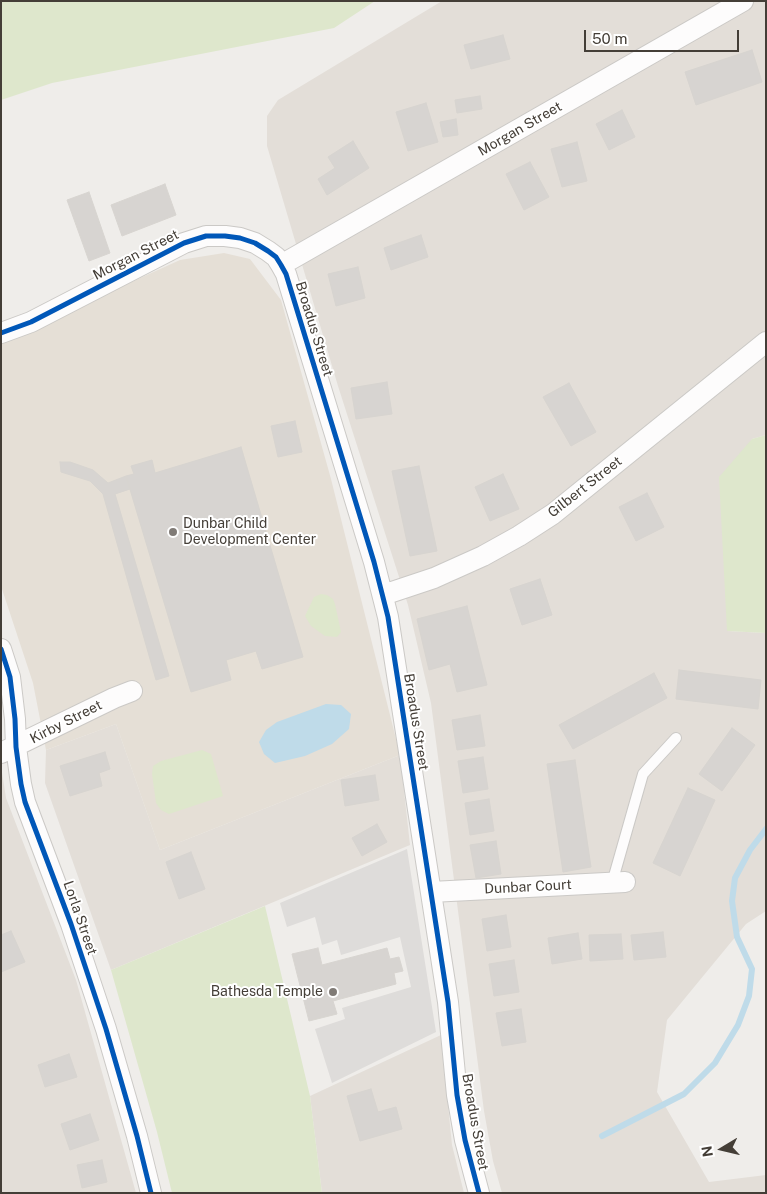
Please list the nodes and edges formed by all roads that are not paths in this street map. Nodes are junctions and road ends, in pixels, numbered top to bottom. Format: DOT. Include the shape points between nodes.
graph roads {
  1 [pos="743,1"];
  2 [pos="281,265"];
  3 [pos="1,333"];
  4 [pos="766,342"];
  5 [pos="383,595"];
  6 [pos="1,648"];
  7 [pos="132,691"];
  8 [pos="676,738"];
  9 [pos="9,750"];
  10 [pos="619,882"];
  11 [pos="431,892"];
  12 [pos="150,1193"];
  13 [pos="479,1193"];
  1 -- 2 [label="street, Morgan Street"];
  2 -- 3 [label="street, Morgan Street" via="276,257 255,243 240,238 206,236 184,243 31,322"];
  2 -- 5 [label="street, Broadus Street"];
  4 -- 5 [label="street, Gilbert Street" via="553,514 483,556 434,578"];
  5 -- 11 [label="street, Broadus Street"];
  6 -- 9 [label="street, Lorla Street" via="11,685 15,718"];
  7 -- 9 [label="street, Kirby Street"];
  8 -- 10 [label="lane" via="643,774"];
  9 -- 12 [label="street, Lorla Street" via="106,1029"];
  10 -- 11 [label="street, Dunbar Court"];
  11 -- 13 [label="street, Broadus Street" via="464,1140"];
}
